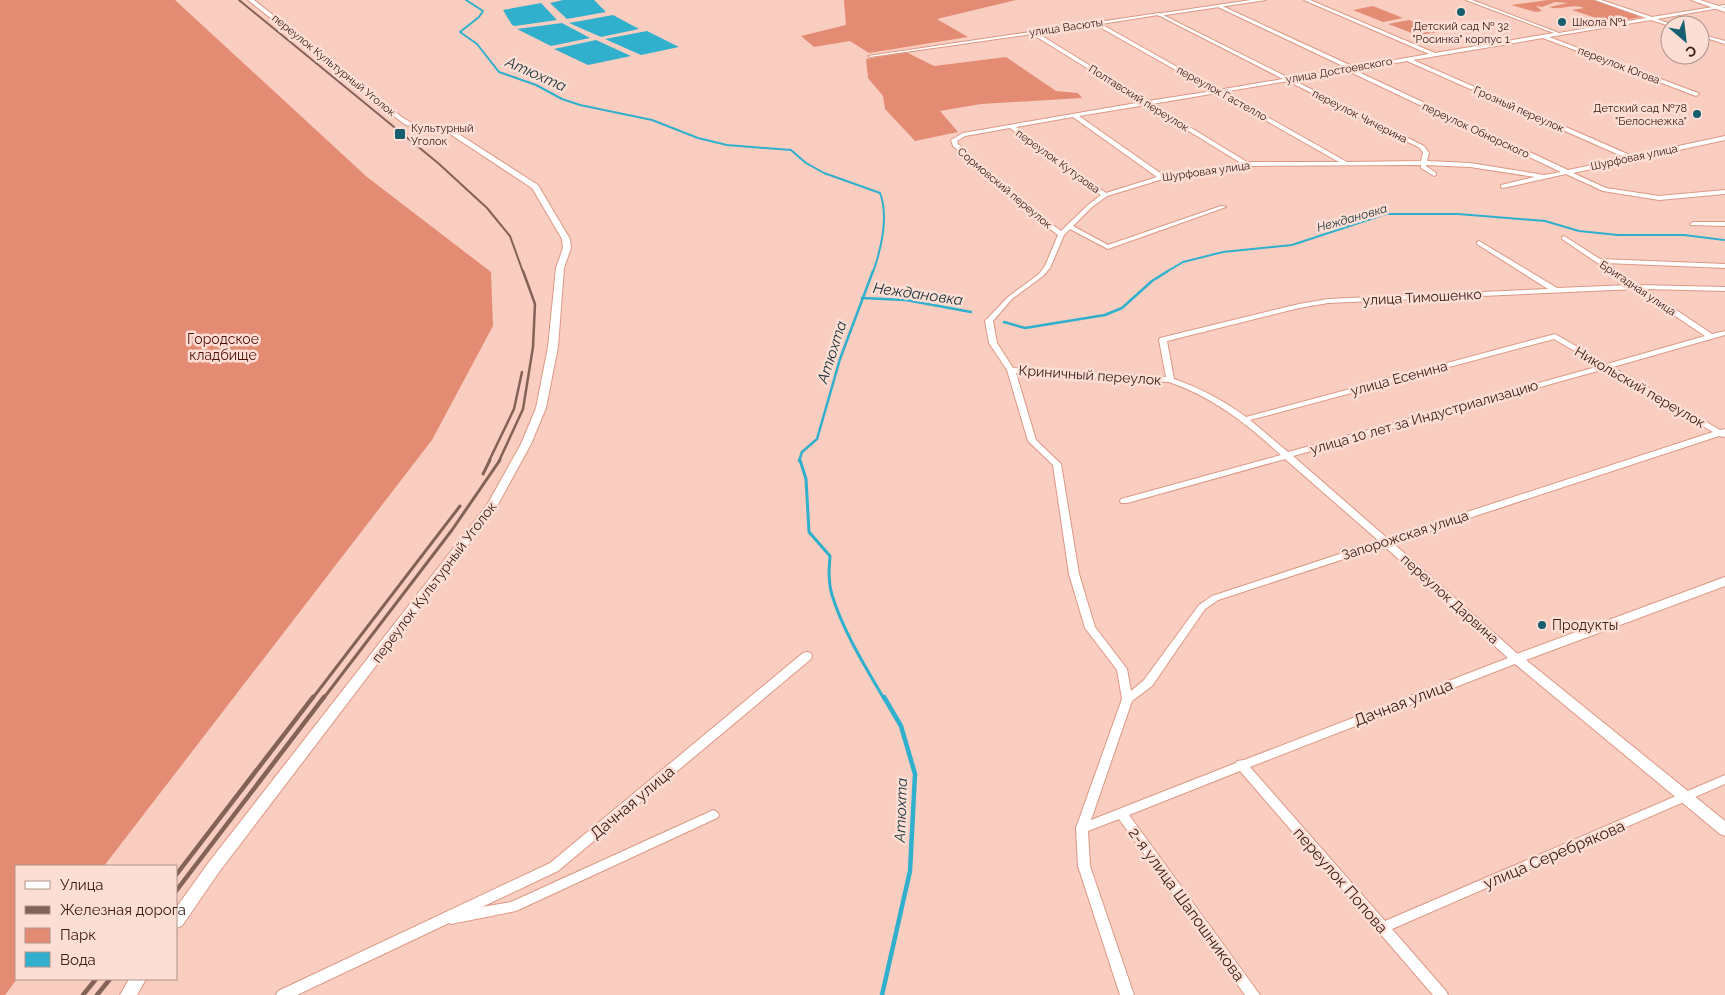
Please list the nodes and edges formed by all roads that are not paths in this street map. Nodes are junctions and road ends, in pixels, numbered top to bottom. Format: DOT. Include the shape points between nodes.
graph roads {
  1 [pos="251,0"];
  2 [pos="1263,0"];
  3 [pos="1306,0"];
  4 [pos="1468,0"];
  5 [pos="1597,0"];
  6 [pos="1694,0"];
  7 [pos="1220,6"];
  8 [pos="1725,6"];
  9 [pos="1716,7"];
  10 [pos="1725,10"];
  11 [pos="1159,14"];
  12 [pos="1651,18"];
  13 [pos="1660,21"];
  14 [pos="1096,23"];
  15 [pos="1032,32"];
  16 [pos="1557,33"];
  17 [pos="1542,36"];
  18 [pos="1710,38"];
  19 [pos="1725,43"];
  20 [pos="1433,54"];
  21 [pos="870,56"];
  22 [pos="1406,59"];
  23 [pos="1350,68"];
  24 [pos="1288,79"];
  25 [pos="1218,91"];
  26 [pos="1696,94"];
  27 [pos="1147,104"];
  28 [pos="1074,115"];
  29 [pos="1011,126"];
  30 [pos="1725,138"];
  31 [pos="954,140"];
  32 [pos="1631,158"];
  33 [pos="1422,163"];
  34 [pos="1246,164"];
  35 [pos="1347,164"];
  36 [pos="1565,172"];
  37 [pos="1434,174"];
  38 [pos="1162,176"];
  39 [pos="1543,177"];
  40 [pos="1504,186"];
  41 [pos="1605,190"];
  42 [pos="1725,192"];
  43 [pos="1105,195"];
  44 [pos="1223,207"];
  45 [pos="1693,224"];
  46 [pos="1725,224"];
  47 [pos="1068,226"];
  48 [pos="1060,234"];
  49 [pos="1564,238"];
  50 [pos="1479,243"];
  51 [pos="1598,261"];
  52 [pos="1725,266"];
  53 [pos="1635,287"];
  54 [pos="1725,289"];
  55 [pos="1555,290"];
  56 [pos="1725,333"];
  57 [pos="1555,336"];
  58 [pos="1712,337"];
  59 [pos="1606,366"];
  60 [pos="1011,370"];
  61 [pos="1170,380"];
  62 [pos="1243,420"];
  63 [pos="1723,434"];
  64 [pos="1286,456"];
  65 [pos="1124,501"];
  66 [pos="1386,541"];
  67 [pos="1725,581"];
  68 [pos="807,656"];
  69 [pos="1516,659"];
  70 [pos="1127,699"];
  71 [pos="1241,764"];
  72 [pos="1725,779"];
  73 [pos="1685,797"];
  74 [pos="1121,812"];
  75 [pos="713,815"];
  76 [pos="1082,828"];
  77 [pos="1725,830"];
  78 [pos="178,918"];
  79 [pos="439,920"];
  80 [pos="1382,928"];
  81 [pos="137,980"];
  82 [pos="128,995"];
  83 [pos="283,995"];
  84 [pos="1127,995"];
  85 [pos="1254,995"];
  86 [pos="1441,995"];
  1 -- 78 [label="street, переулок Культурный Уголок" via="401,119 421,128 421,133 437,130 467,141 535,187 566,239 567,248 560,268 553,347 541,408 526,444 492,506"];
  2 -- 7 [label="street, улица Васюты"];
  3 -- 20 [label="street"];
  4 -- 16 [label="street"];
  5 -- 12 [label="street"];
  6 -- 9 [label="street"];
  7 -- 11 [label="street, улица Васюты"];
  7 -- 23 [label="street, переулок Обнорского"];
  8 -- 9 [label="street, улица Достоевского"];
  9 -- 10 [label="street"];
  9 -- 12 [label="street, улица Достоевского"];
  11 -- 14 [label="street, улица Васюты"];
  11 -- 24 [label="street, переулок Чичерина"];
  12 -- 13 [label="street"];
  12 -- 16 [label="street, улица Достоевского"];
  14 -- 15 [label="street, улица Васюты"];
  14 -- 25 [label="street, переулок Гастелло"];
  15 -- 21 [label="street, улица Васюты"];
  15 -- 27 [label="street, Полтавский переулок"];
  16 -- 17 [label="street, улица Достоевского"];
  17 -- 20 [label="street, улица Достоевского"];
  17 -- 26 [label="street, переулок Югова"];
  18 -- 19 [label="street"];
  20 -- 22 [label="street, улица Достоевского"];
  22 -- 23 [label="street, улица Достоевского"];
  22 -- 32 [label="street, Грозный переулок"];
  23 -- 24 [label="street, улица Достоевского"];
  23 -- 36 [label="street, переулок Обнорского"];
  24 -- 25 [label="street, улица Достоевского"];
  24 -- 33 [label="street, переулок Чичерина" via="1422,147 1426,159"];
  25 -- 27 [label="street, улица Достоевского"];
  25 -- 35 [label="street, переулок Гастелло"];
  27 -- 28 [label="street, улица Достоевского"];
  27 -- 34 [label="street, Полтавский переулок"];
  28 -- 29 [label="street, улица Достоевского"];
  28 -- 38 [label="street"];
  29 -- 31 [label="street, улица Достоевского" via="963,135"];
  29 -- 43 [label="street, переулок Кутузова"];
  30 -- 32 [label="street, Шурфовая улица"];
  31 -- 48 [label="street, Сормовский переулок" via="955,145 1007,192"];
  32 -- 36 [label="street, Шурфовая улица"];
  33 -- 35 [label="street, Шурфовая улица"];
  33 -- 37 [label="street"];
  33 -- 39 [label="street, Шурфовая улица" via="1470,165"];
  34 -- 35 [label="street, Шурфовая улица"];
  34 -- 38 [label="street, Шурфовая улица"];
  36 -- 39 [label="street, Шурфовая улица"];
  36 -- 41 [label="street, переулок Обнорского"];
  38 -- 43 [label="street, Шурфовая улица"];
  39 -- 40 [label="street, Шурфовая улица"];
  41 -- 42 [label="street" via="1659,198"];
  43 -- 47 [label="street, Шурфовая улица"];
  44 -- 47 [label="street" via="1108,247"];
  45 -- 46 [label="street"];
  47 -- 48 [label="street, Шурфовая улица"];
  48 -- 60 [label="street, Шурфовая улица" via="1041,276 1010,298 989,321 993,343"];
  49 -- 51 [label="street, Бригадная улица"];
  50 -- 55 [label="street"];
  51 -- 52 [label="street"];
  51 -- 53 [label="street, Бригадная улица"];
  53 -- 54 [label="street, улица Тимошенко"];
  53 -- 55 [label="street, улица Тимошенко"];
  53 -- 58 [label="street, Бригадная улица"];
  55 -- 61 [label="street, улица Тимошенко" via="1328,301 1299,306 1163,340"];
  56 -- 58 [label="street, улица 10 лет за Индустриализацию"];
  57 -- 59 [label="street, Никольский переулок"];
  57 -- 62 [label="street, улица Есенина"];
  58 -- 59 [label="street, улица 10 лет за Индустриализацию"];
  59 -- 63 [label="street, Никольский переулок"];
  59 -- 64 [label="street, улица 10 лет за Индустриализацию"];
  60 -- 61 [label="street, Криничный переулок"];
  60 -- 70 [label="street" via="1032,441 1057,464 1074,574 1090,628 1122,669"];
  61 -- 62 [label="street, переулок Дарвина" via="1191,385"];
  62 -- 64 [label="street, переулок Дарвина"];
  63 -- 66 [label="street, Запорожская улица"];
  64 -- 65 [label="street, улица 10 лет за Индустриализацию"];
  64 -- 66 [label="street, переулок Дарвина"];
  66 -- 69 [label="street, переулок Дарвина"];
  66 -- 70 [label="street, Запорожская улица" via="1215,598 1202,607 1148,682"];
  67 -- 69 [label="street, Дачная улица"];
  68 -- 79 [label="street, Дачная улица" via="554,867"];
  69 -- 71 [label="street, Дачная улица"];
  69 -- 73 [label="street, переулок Дарвина"];
  70 -- 76 [label="street"];
  71 -- 74 [label="street, Дачная улица"];
  71 -- 80 [label="street, переулок Попова"];
  72 -- 73 [label="street, улица Серебрякова"];
  73 -- 77 [label="street, переулок Дарвина"];
  73 -- 80 [label="street, улица Серебрякова"];
  74 -- 76 [label="street, Дачная улица"];
  74 -- 85 [label="street, 2-я улица Шапошникова"];
  75 -- 79 [label="street, Дачная улица" via="512,907"];
  76 -- 84 [label="street" via="1084,866"];
  79 -- 83 [label="street, Дачная улица"];
  80 -- 86 [label="street, переулок Попова"];
  81 -- 82 [label="street"];
}
